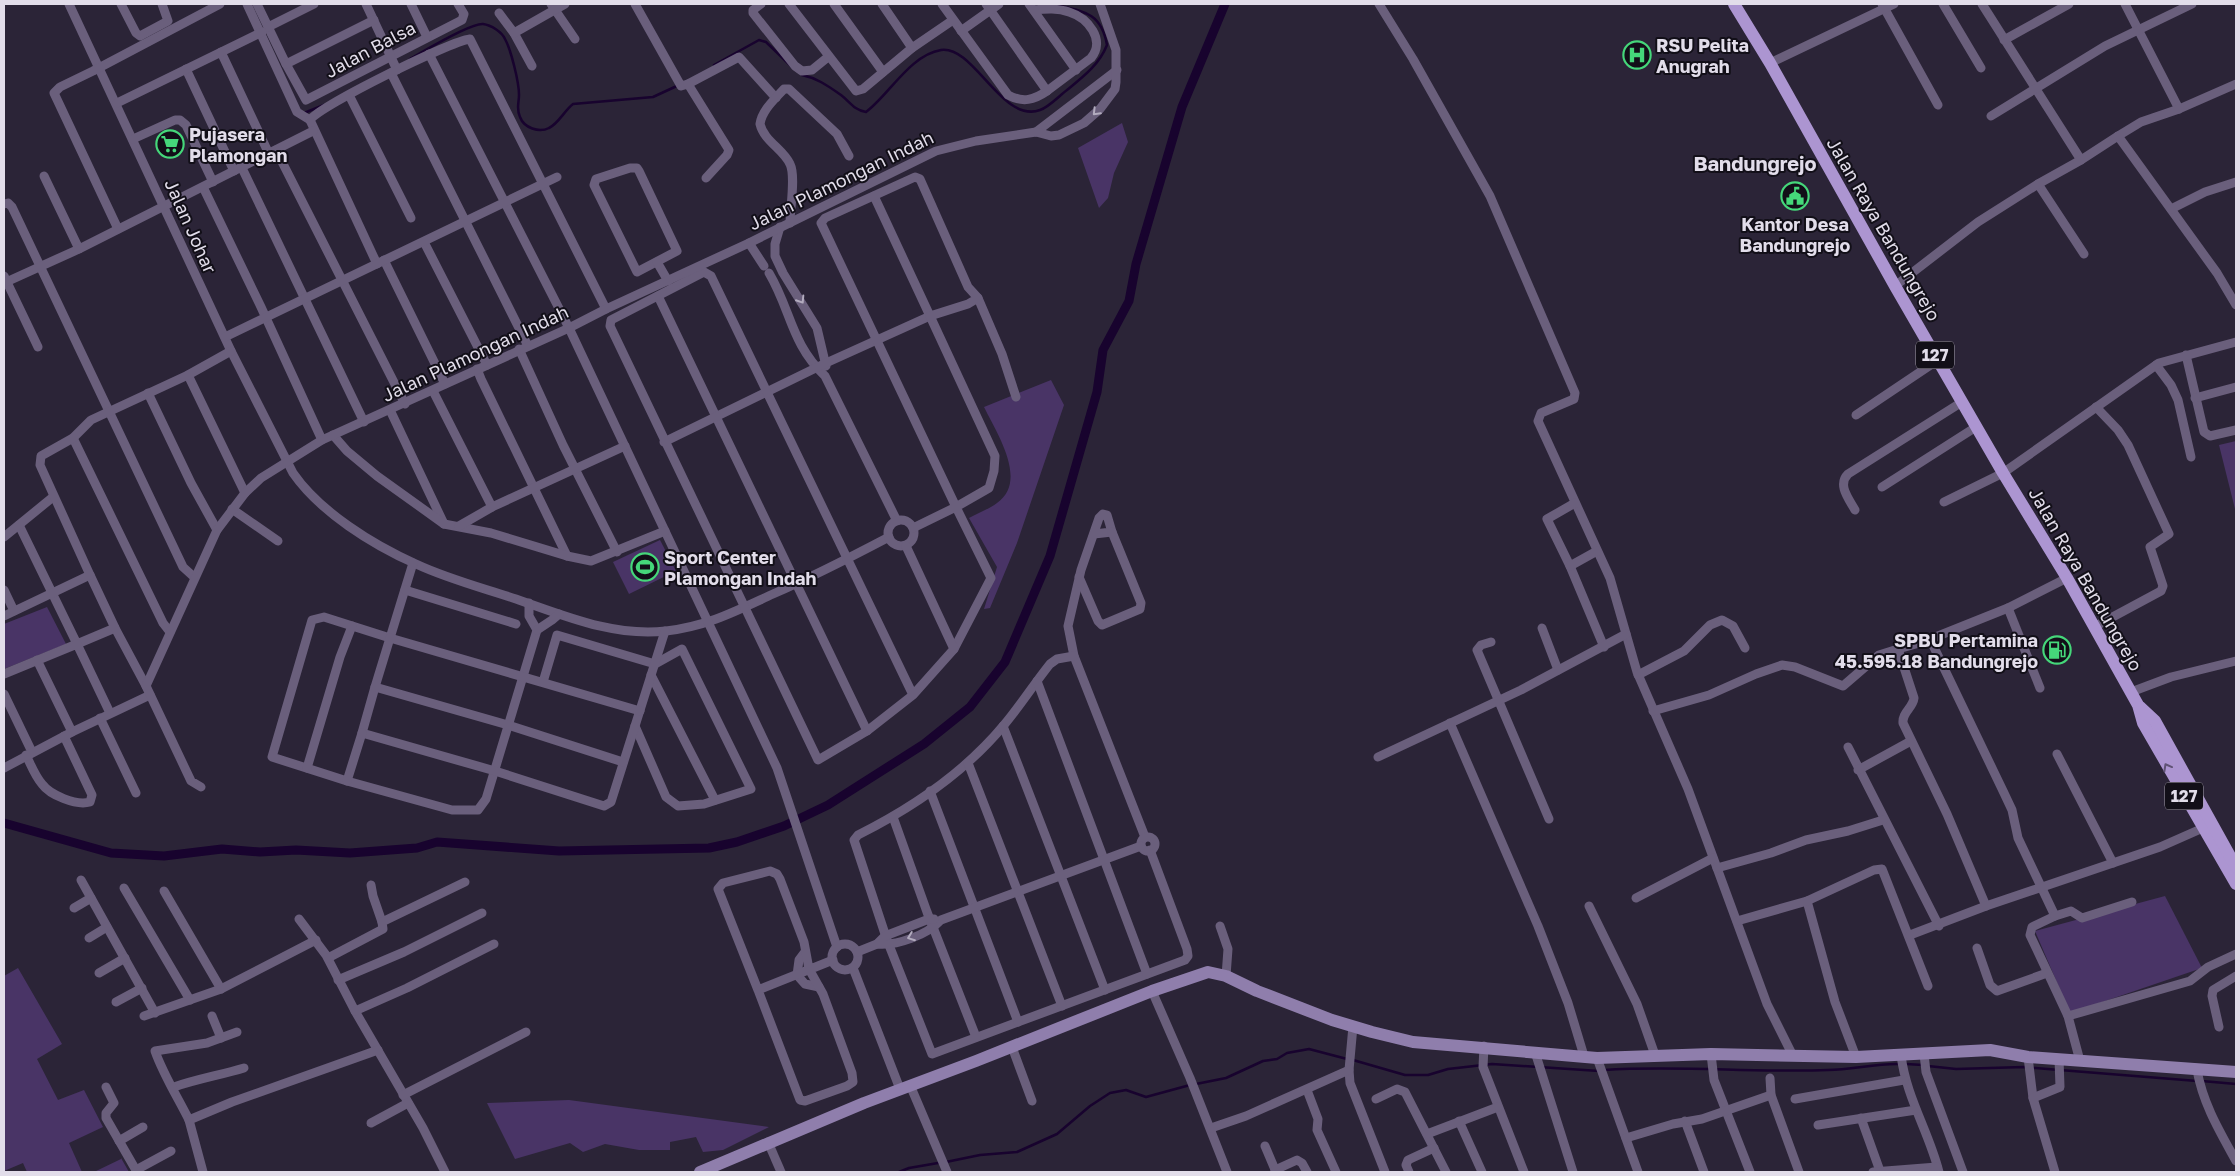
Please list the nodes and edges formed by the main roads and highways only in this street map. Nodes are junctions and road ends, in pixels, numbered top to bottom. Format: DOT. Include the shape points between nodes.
graph roads {
  1 [pos="1734,4"];
  2 [pos="2138,705"];
  3 [pos="2236,867"];
  4 [pos="2236,884"];
  5 [pos="2236,1072"];
  6 [pos="700,1172"];
  1 -- 2 [label="main road, Jalan Raya Bandungrejo / 127"];
  2 -- 3 [label="main road, Jalan Raya Bandungrejo / 127" via="2155,721"];
  4 -- 2 [label="main road, Jalan Raya Bandungrejo / 127, one-way" via="2143,723"];
  5 -- 6 [label="main road" via="2198,1077 2080,1061 2029,1065 1990,1050 1902,1062 1793,1056 1711,1058 1655,1055 1593,1059 1483,1051 1413,1042 1353,1026 1257,991 1226,976 1204,973 905,1087"];
}
